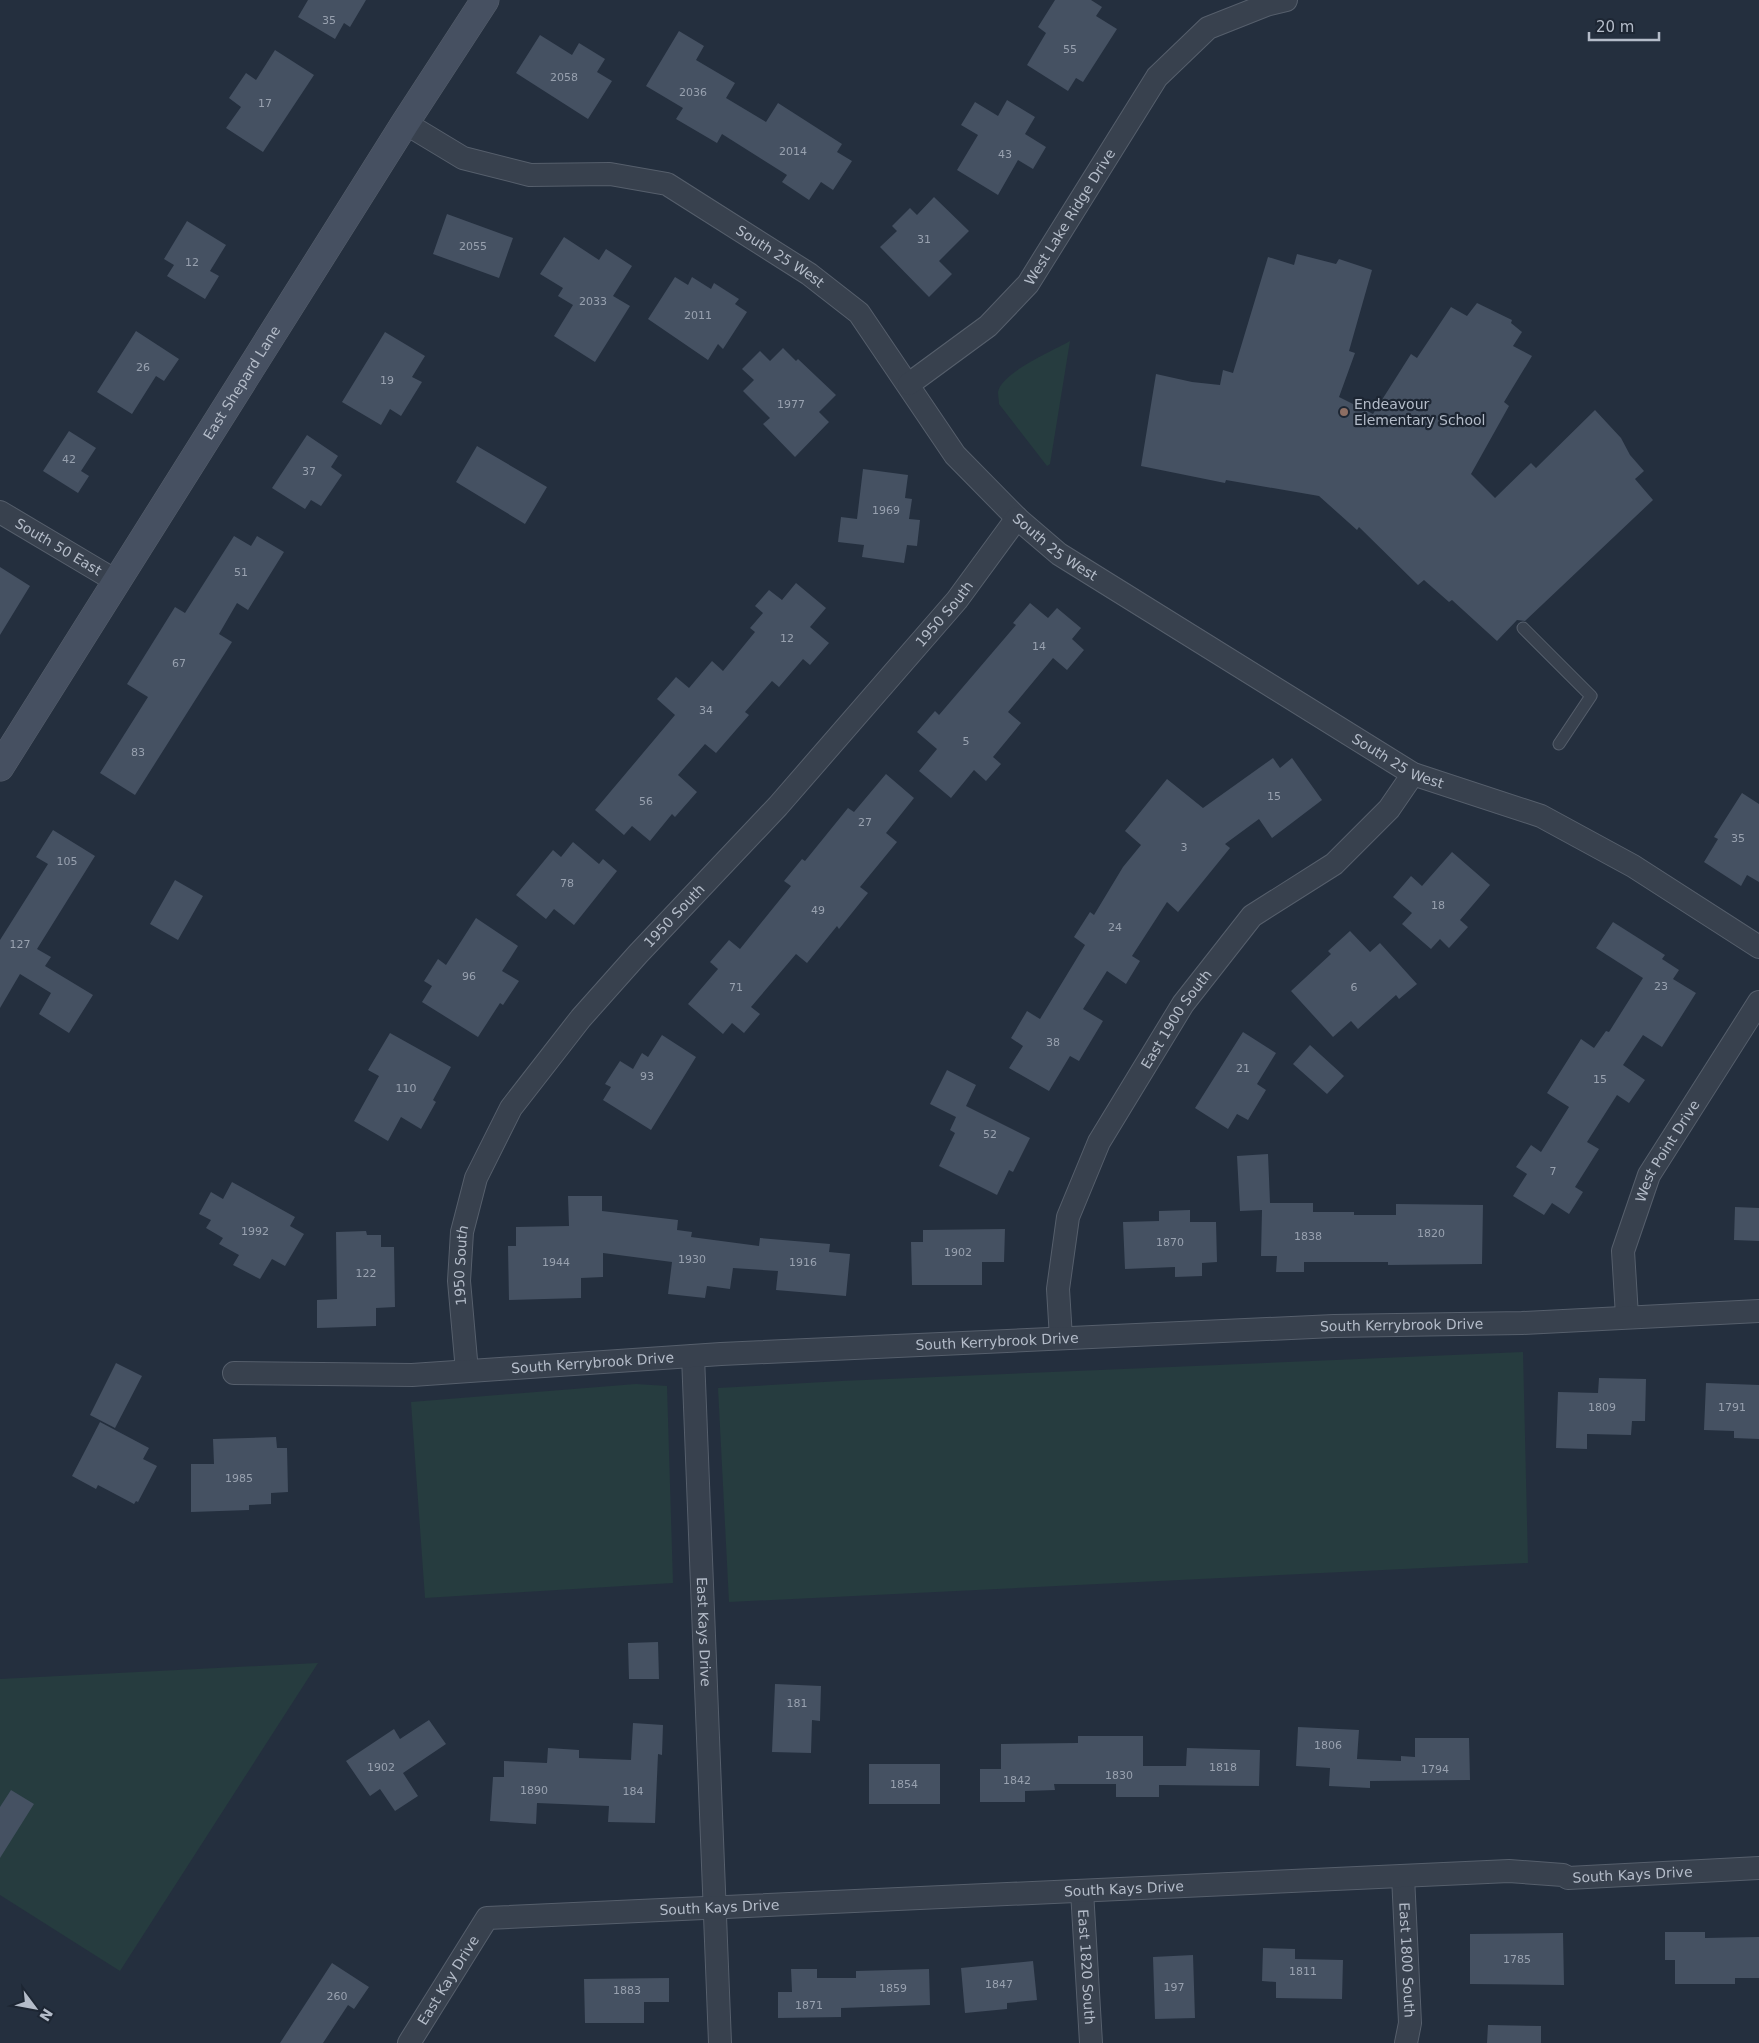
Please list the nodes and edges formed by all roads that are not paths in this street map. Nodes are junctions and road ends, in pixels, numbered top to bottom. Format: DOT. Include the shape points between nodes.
graph roads {
  1 [pos="486,0"];
  2 [pos="1286,0"];
  3 [pos="405,123"];
  4 [pos="909,384"];
  5 [pos="0,512"];
  6 [pos="1017,518"];
  7 [pos="116,581"];
  8 [pos="1523,628"];
  9 [pos="1559,744"];
  10 [pos="0,766"];
  11 [pos="1413,774"];
  12 [pos="1759,947"];
  13 [pos="1759,1002"];
  14 [pos="1759,1311"];
  15 [pos="1627,1316"];
  16 [pos="1061,1338"];
  17 [pos="693,1356"];
  18 [pos="467,1371"];
  19 [pos="234,1373"];
  20 [pos="1759,1868"];
  21 [pos="1403,1876"];
  22 [pos="1082,1890"];
  23 [pos="713,1908"];
  24 [pos="487,1918"];
  25 [pos="409,2043"];
  26 [pos="720,2043"];
  27 [pos="1091,2043"];
  28 [pos="1406,2043"];
  1 -- 3 [label="street, East Shepard Lane"];
  2 -- 4 [label="street, West Lake Ridge Drive" via="1208,28 1157,77 1028,284 988,326"];
  3 -- 4 [label="street, South 25 West" via="463,158 530,175 610,174 667,184 809,274 859,313"];
  3 -- 7 [label="street, East Shepard Lane"];
  4 -- 6 [label="street, South 25 West" via="954,455"];
  5 -- 7 [label="street, South 50 East"];
  6 -- 11 [label="street, South 25 West" via="1060,554"];
  6 -- 18 [label="street, 1950 South" via="944,614 778,806 600,997 511,1108 476,1178 462,1232 459,1281"];
  7 -- 10 [label="street, East Shepard Lane"];
  8 -- 9 [label="lane" via="1591,696"];
  11 -- 12 [label="street, South 25 West" via="1541,816 1633,866"];
  11 -- 16 [label="street, East 1900 South" via="1389,809 1334,864 1252,916 1183,1004 1099,1142 1068,1217 1058,1289"];
  13 -- 15 [label="street, West Point Drive" via="1649,1175 1623,1250"];
  14 -- 15 [label="street, South Kerrybrook Drive"];
  15 -- 16 [label="street, South Kerrybrook Drive" via="1522,1324 1334,1326"];
  16 -- 17 [label="street, South Kerrybrook Drive"];
  17 -- 18 [label="street, South Kerrybrook Drive"];
  17 -- 23 [label="street, East Kays Drive"];
  18 -- 19 [label="street, South Kerrybrook Drive" via="412,1375"];
  20 -- 21 [label="street, South Kays Drive" via="1568,1878 1509,1871"];
  21 -- 22 [label="street, South Kays Drive"];
  21 -- 28 [label="street, East 1800 South" via="1410,2023"];
  22 -- 23 [label="street, South Kays Drive"];
  22 -- 27 [label="street, East 1820 South"];
  23 -- 24 [label="street, South Kays Drive"];
  23 -- 26 [label="street, East Kays Drive"];
  24 -- 25 [label="street, East Kay Drive"];
}
